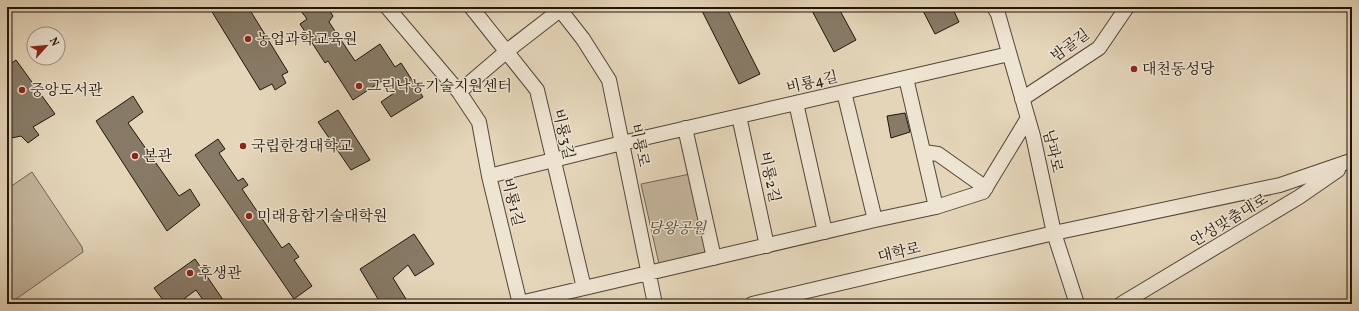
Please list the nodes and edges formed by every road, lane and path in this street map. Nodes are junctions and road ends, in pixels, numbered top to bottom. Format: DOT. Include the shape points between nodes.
graph roads {
  1 [pos="387,7"];
  2 [pos="471,7"];
  3 [pos="994,7"];
  4 [pos="1127,7"];
  5 [pos="559,8"];
  6 [pos="507,51"];
  7 [pos="1009,54"];
  8 [pos="906,78"];
  9 [pos="459,92"];
  10 [pos="844,92"];
  11 [pos="1022,99"];
  12 [pos="796,103"];
  13 [pos="739,116"];
  14 [pos="1028,118"];
  15 [pos="685,128"];
  16 [pos="622,143"];
  17 [pos="924,152"];
  18 [pos="553,160"];
  19 [pos="1351,161"];
  20 [pos="489,176"];
  21 [pos="986,188"];
  22 [pos="936,207"];
  23 [pos="875,220"];
  24 [pos="825,232"];
  25 [pos="1054,233"];
  26 [pos="767,246"];
  27 [pos="714,258"];
  28 [pos="649,272"];
  29 [pos="584,288"];
  30 [pos="520,303"];
  31 [pos="655,304"];
  32 [pos="752,304"];
  33 [pos="1077,304"];
  34 [pos="1121,304"];
  1 -- 9 [label="street, 비룡1길"];
  2 -- 6 [label="street, 비룡3길"];
  3 -- 7 [label="street, 남파로"];
  4 -- 11 [label="street, 밤골길" via="1099,48"];
  5 -- 6 [label="street"];
  5 -- 16 [label="street, 비룡로" via="583,39 609,80"];
  6 -- 9 [label="street"];
  6 -- 18 [label="street, 비룡3길" via="536,90"];
  7 -- 8 [label="street, 비룡4길"];
  7 -- 11 [label="street, 남파로"];
  8 -- 10 [label="street, 비룡4길"];
  8 -- 17 [label="street"];
  9 -- 20 [label="street, 비룡1길" via="479,122"];
  10 -- 12 [label="street, 비룡4길"];
  10 -- 23 [label="street"];
  11 -- 14 [label="street, 남파로"];
  12 -- 13 [label="street, 비룡4길"];
  12 -- 24 [label="street"];
  13 -- 15 [label="street, 비룡4길"];
  13 -- 26 [label="street, 비룡2길"];
  14 -- 21 [label="street"];
  14 -- 25 [label="street, 남파로"];
  15 -- 16 [label="street, 비룡4길"];
  15 -- 27 [label="street"];
  16 -- 18 [label="street, 비룡4길"];
  16 -- 28 [label="street, 비룡로"];
  17 -- 21 [label="street" via="938,154"];
  17 -- 22 [label="street"];
  18 -- 20 [label="street, 비룡4길"];
  18 -- 29 [label="street, 비룡3길"];
  19 -- 25 [label="street, 대학로" via="1280,185"];
  19 -- 34 [label="street, 안성맞춤대로" via="1299,197"];
  20 -- 30 [label="street, 비룡1길"];
  21 -- 22 [label="street" via="983,192"];
  22 -- 23 [label="street"];
  23 -- 24 [label="street"];
  24 -- 26 [label="street"];
  25 -- 32 [label="street, 대학로"];
  25 -- 33 [label="street, 남파로"];
  26 -- 27 [label="street"];
  27 -- 28 [label="street"];
  28 -- 29 [label="street, 비룡1길"];
  28 -- 31 [label="street, 비룡로"];
  29 -- 30 [label="street, 비룡1길"];
}
